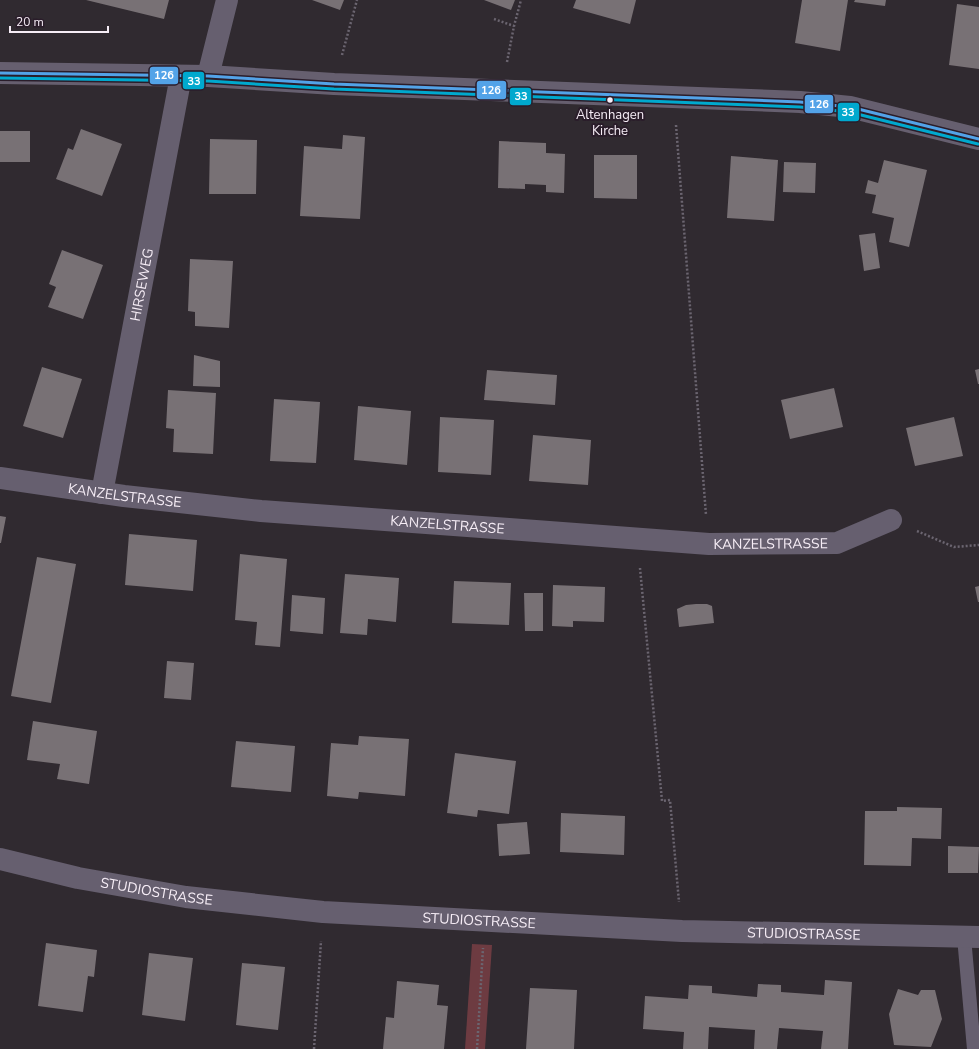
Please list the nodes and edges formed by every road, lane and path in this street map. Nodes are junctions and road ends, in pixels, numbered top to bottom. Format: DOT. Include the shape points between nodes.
graph roads {
  1 [pos="227,0"];
  2 [pos="358,0"];
  3 [pos="521,0"];
  4 [pos="494,19"];
  5 [pos="514,26"];
  6 [pos="0,73"];
  7 [pos="182,76"];
  8 [pos="208,76"];
  9 [pos="334,84"];
  10 [pos="504,90"];
  11 [pos="674,97"];
  12 [pos="979,139"];
  13 [pos="0,478"];
  14 [pos="102,493"];
  15 [pos="891,520"];
  16 [pos="637,539"];
  17 [pos="709,544"];
  18 [pos="979,546"];
  19 [pos="0,859"];
  20 [pos="323,912"];
  21 [pos="485,920"];
  22 [pos="682,931"];
  23 [pos="971,937"];
  24 [pos="314,1049"];
  25 [pos="478,1049"];
  26 [pos="974,1049"];
  1 -- 8 [label="street"];
  2 -- 9 [label="path"];
  3 -- 5 [label="path"];
  4 -- 5 [label="path"];
  5 -- 10 [label="path" via="507,57"];
  6 -- 7 [label="street"];
  7 -- 8 [label="street"];
  7 -- 14 [label="street, HIRSEWEG"];
  8 -- 9 [label="street"];
  9 -- 10 [label="street"];
  10 -- 11 [label="street"];
  11 -- 12 [label="street" via="827,104"];
  11 -- 17 [label="path"];
  13 -- 14 [label="street, KANZELSTRASSE"];
  14 -- 16 [label="street, KANZELSTRASSE" via="261,511"];
  15 -- 17 [label="street, KANZELSTRASSE" via="836,543"];
  15 -- 18 [label="path" via="954,547"];
  16 -- 17 [label="street, KANZELSTRASSE"];
  16 -- 22 [label="path" via="662,800 670,800"];
  19 -- 20 [label="street, STUDIOSTRASSE" via="78,878 186,897"];
  20 -- 21 [label="street, STUDIOSTRASSE"];
  20 -- 24 [label="path"];
  21 -- 22 [label="street, STUDIOSTRASSE"];
  21 -- 25 [label="path"];
  22 -- 23 [label="street, STUDIOSTRASSE"];
  23 -- 26 [label="lane, STUDIOSTRASSE"];
}
